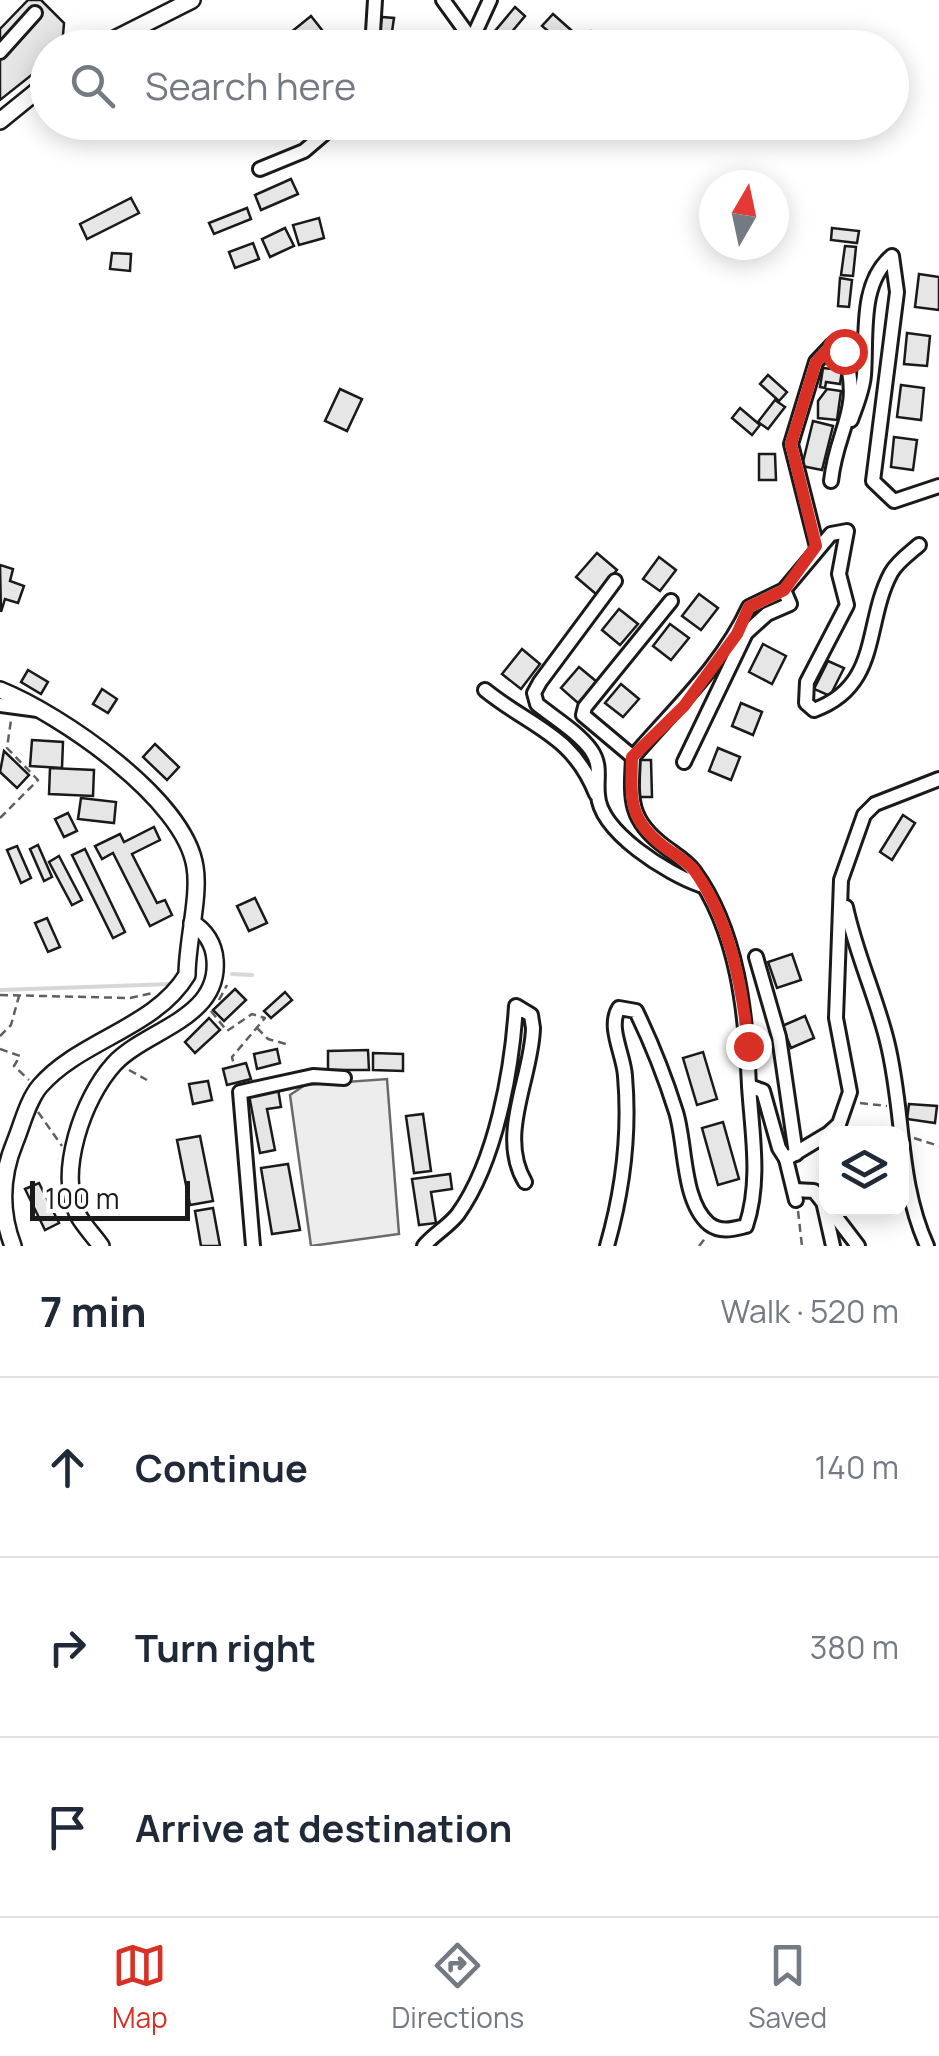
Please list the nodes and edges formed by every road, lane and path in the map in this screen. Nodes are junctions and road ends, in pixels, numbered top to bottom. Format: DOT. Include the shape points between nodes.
graph roads {
  1 [pos="192,0"];
  2 [pos="375,0"];
  3 [pos="443,0"];
  4 [pos="490,0"];
  5 [pos="35,13"];
  6 [pos="133,30"];
  7 [pos="373,30"];
  8 [pos="461,30"];
  9 [pos="476,30"];
  10 [pos="0,52"];
  11 [pos="30,97"];
  12 [pos="0,122"];
  13 [pos="317,140"];
  14 [pos="260,169"];
  15 [pos="851,420"];
  16 [pos="831,481"];
  17 [pos="939,486"];
  18 [pos="919,544"];
  19 [pos="816,546"];
  20 [pos="615,581"];
  21 [pos="784,590"];
  22 [pos="672,601"];
  23 [pos="0,690"];
  24 [pos="485,690"];
  25 [pos="6,707"];
  26 [pos="40,711"];
  27 [pos="632,757"];
  28 [pos="684,762"];
  29 [pos="939,779"];
  30 [pos="597,796"];
  31 [pos="0,818"];
  32 [pos="840,880"];
  33 [pos="700,885"];
  34 [pos="192,923"];
  35 [pos="756,957"];
  36 [pos="166,990"];
  37 [pos="0,994"];
  38 [pos="19,994"];
  39 [pos="210,1012"];
  40 [pos="256,1026"];
  41 [pos="0,1036"];
  42 [pos="286,1044"];
  43 [pos="0,1049"];
  44 [pos="115,1062"];
  45 [pos="234,1065"];
  46 [pos="344,1078"];
  47 [pos="148,1080"];
  48 [pos="749,1086"];
  49 [pos="35,1095"];
  50 [pos="848,1102"];
  51 [pos="899,1108"];
  52 [pos="837,1126"];
  53 [pos="902,1126"];
  54 [pos="909,1136"];
  55 [pos="819,1139"];
  56 [pos="939,1146"];
  57 [pos="791,1157"];
  58 [pos="72,1159"];
  59 [pos="525,1182"];
  60 [pos="795,1195"];
  61 [pos="819,1197"];
  62 [pos="909,1206"];
  63 [pos="828,1216"];
  64 [pos="837,1216"];
  65 [pos="863,1243"];
  66 [pos="13,1246"];
  67 [pos="101,1246"];
  68 [pos="252,1246"];
  69 [pos="424,1246"];
  70 [pos="606,1246"];
  71 [pos="802,1246"];
  72 [pos="833,1246"];
  73 [pos="927,1246"];
  1 -- 6 [label="main road"];
  2 -- 7 [label="street"];
  3 -- 8 [label="street"];
  4 -- 9 [label="street"];
  5 -- 10 [label="street"];
  11 -- 12 [label="main road"];
  13 -- 14 [label="street"];
  15 -- 16 [label="street"];
  15 -- 17 [label="street" via="864,375 867,310 878,270 892,256 897,292 873,481 894,501"];
  15 -- 19 [label="street" via="850,370 844,351 832,345 816,362 791,444"];
  18 -- 19 [label="street" via="892,572 864,665 847,692 814,710 806,704 807,682 847,605 838,574 848,531"];
  19 -- 21 [label="street"];
  20 -- 30 [label="street" via="534,693 536,704 591,750 601,776"];
  21 -- 27 [label="street" via="749,607 684,706"];
  21 -- 28 [label="street" via="790,604 746,633"];
  22 -- 27 [label="street" via="585,707 589,723"];
  23 -- 26 [label="main road"];
  24 -- 30 [label="street" via="583,762"];
  25 -- 26 [label="street"];
  25 -- 31 [label="path" via="6,748 38,780"];
  26 -- 34 [label="main road" via="111,756 159,802 196,865"];
  27 -- 33 [label="street" via="631,804 647,834 694,870"];
  29 -- 32 [label="street" via="874,804"];
  30 -- 33 [label="street" via="617,832"];
  32 -- 50 [label="street" via="836,1018"];
  32 -- 51 [label="street"];
  33 -- 48 [label="street" via="719,917 744,1006"];
  34 -- 44 [label="main road" via="214,950 206,995"];
  34 -- 49 [label="main road" via="180,986 67,1062"];
  35 -- 57 [label="street" via="778,1036"];
  36 -- 38 [label="path" via="130,998"];
  37 -- 38 [label="path"];
  38 -- 41 [label="path" via="11,1026"];
  39 -- 40 [label="path" via="227,1031 252,1014 265,1018"];
  40 -- 42 [label="path"];
  40 -- 45 [label="path" via="232,1057"];
  43 -- 49 [label="path" via="20,1056 14,1066"];
  44 -- 47 [label="path"];
  44 -- 58 [label="main road" via="95,1092"];
  46 -- 68 [label="street" via="313,1076 240,1092"];
  48 -- 57 [label="street" via="764,1091 778,1148"];
  48 -- 70 [label="street" via="756,1184 746,1226 727,1231 706,1221 693,1196 654,1047 636,1010 619,1008 615,1026 628,1135"];
  49 -- 58 [label="path"];
  49 -- 66 [label="main road" via="6,1163 2,1199"];
  50 -- 51 [label="path"];
  50 -- 52 [label="street"];
  51 -- 53 [label="street"];
  54 -- 56 [label="path"];
  55 -- 57 [label="street"];
  57 -- 60 [label="street"];
  58 -- 67 [label="main road" via="77,1213"];
  59 -- 69 [label="street" via="516,1129 533,1028 531,1016 516,1006 514,1046 482,1175 456,1218"];
  60 -- 61 [label="street" via="814,1191"];
  60 -- 71 [label="path"];
  62 -- 73 [label="street"];
  63 -- 72 [label="street"];
  64 -- 65 [label="street"];
}
